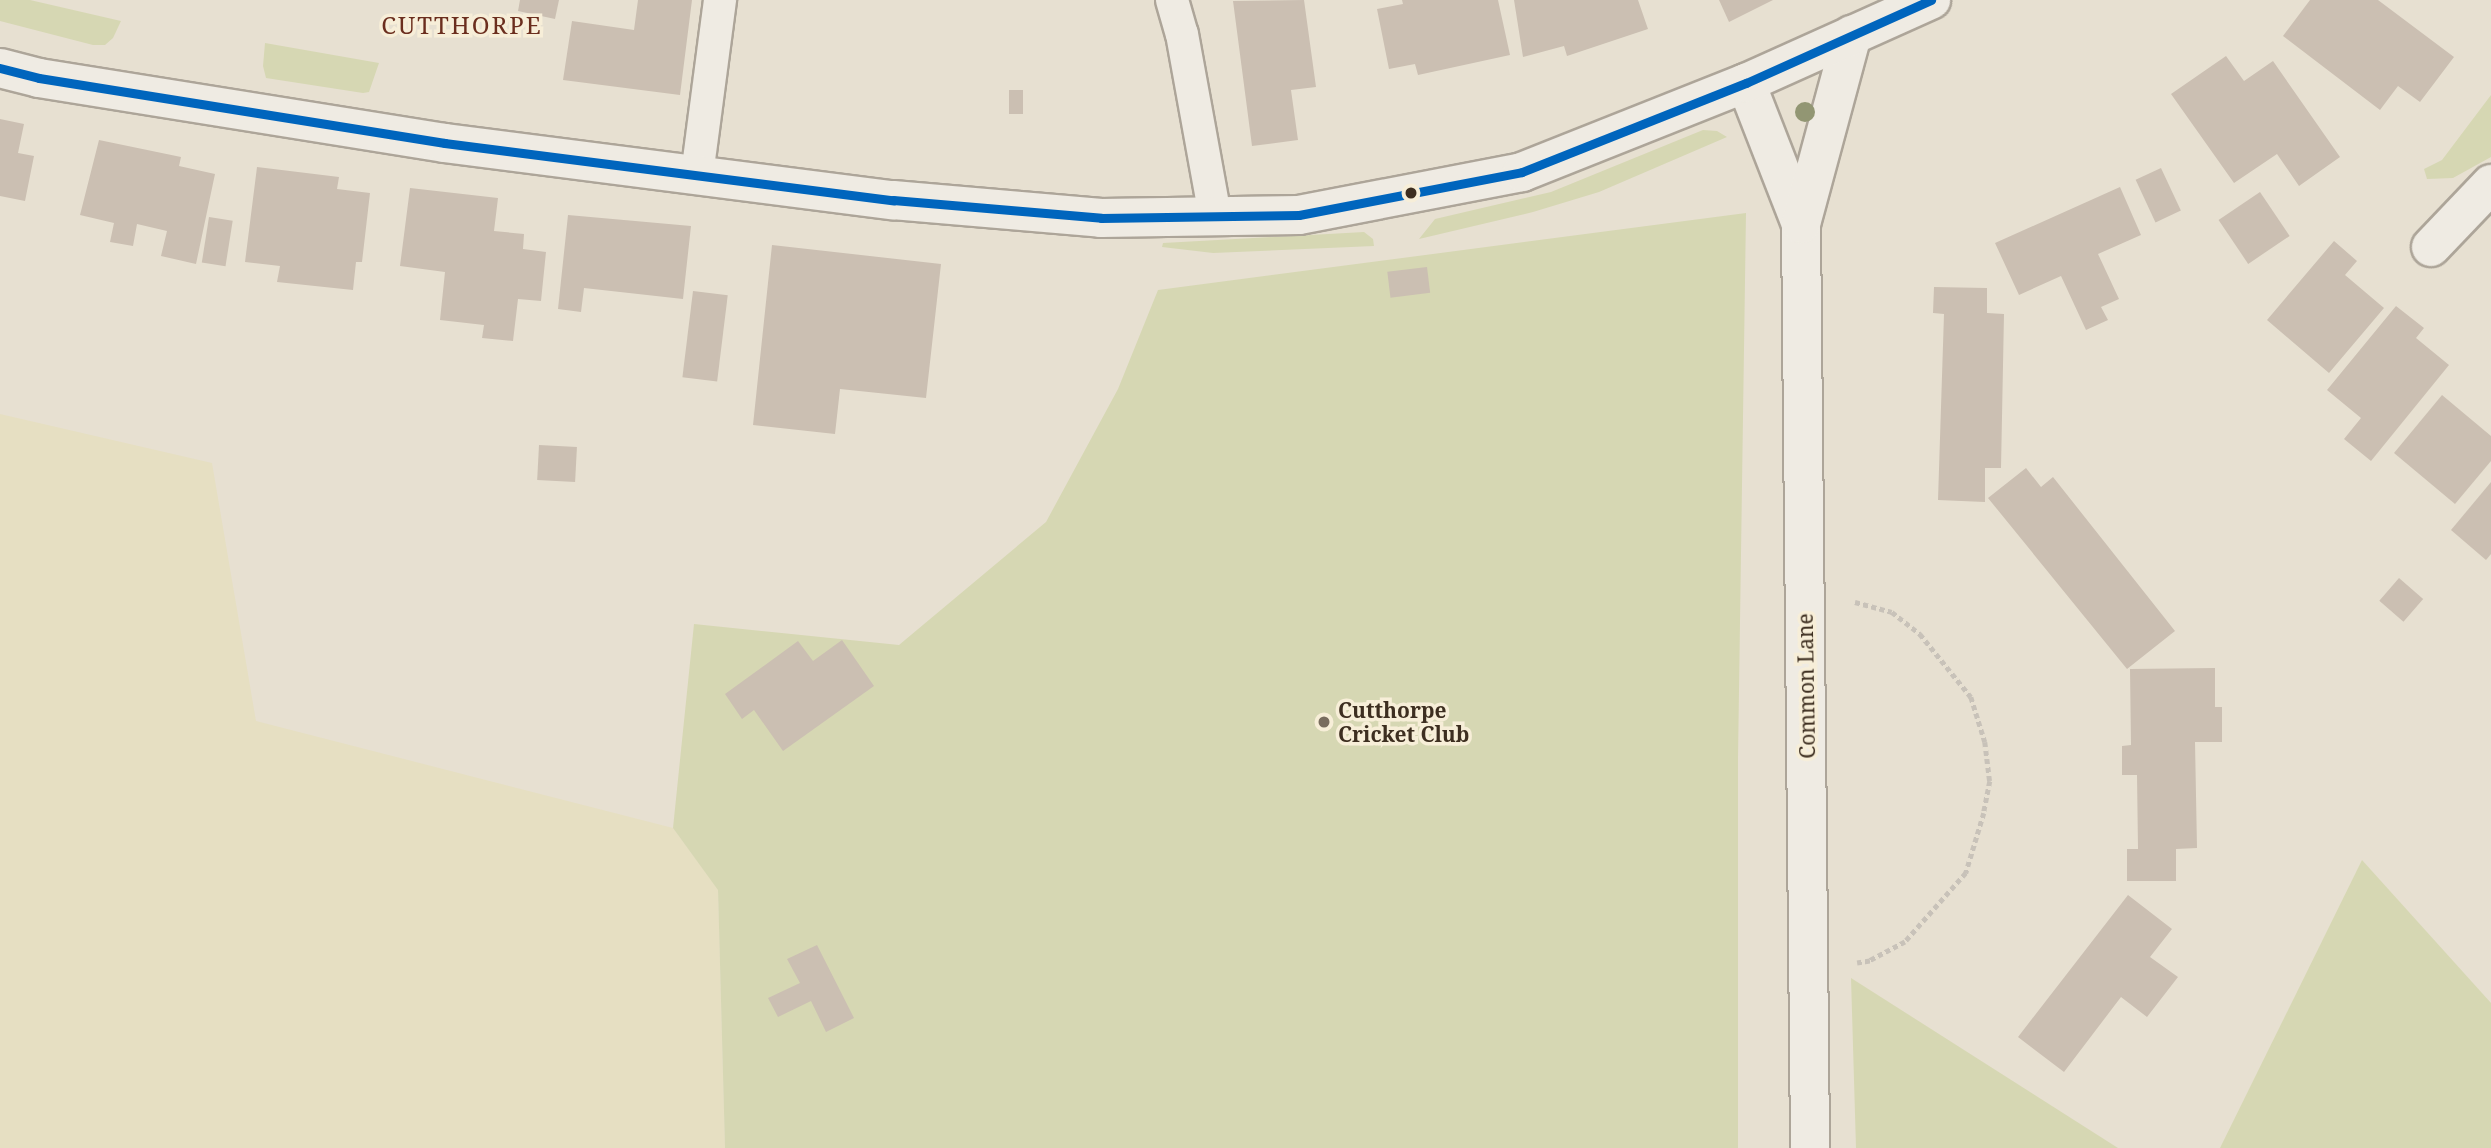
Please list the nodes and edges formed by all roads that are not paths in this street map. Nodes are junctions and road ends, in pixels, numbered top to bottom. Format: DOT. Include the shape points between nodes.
graph roads {
  1 [pos="720,0"];
  2 [pos="1172,0"];
  3 [pos="1931,0"];
  4 [pos="1852,35"];
  5 [pos="0,68"];
  6 [pos="1746,83"];
  7 [pos="697,176"];
  8 [pos="2491,184"];
  9 [pos="1215,216"];
  10 [pos="1801,224"];
  11 [pos="2431,247"];
  12 [pos="1810,1148"];
  1 -- 7 [label="lane"];
  2 -- 9 [label="lane"];
  3 -- 4 [label="main road"];
  4 -- 6 [label="main road"];
  4 -- 10 [label="main road, Common Lane"];
  5 -- 7 [label="main road" via="445,143"];
  6 -- 9 [label="main road" via="1522,172 1299,215"];
  6 -- 10 [label="main road, Common Lane"];
  7 -- 9 [label="main road" via="893,200 1101,218"];
  8 -- 11 [label="main road"];
  10 -- 12 [label="main road, Common Lane"];
}
